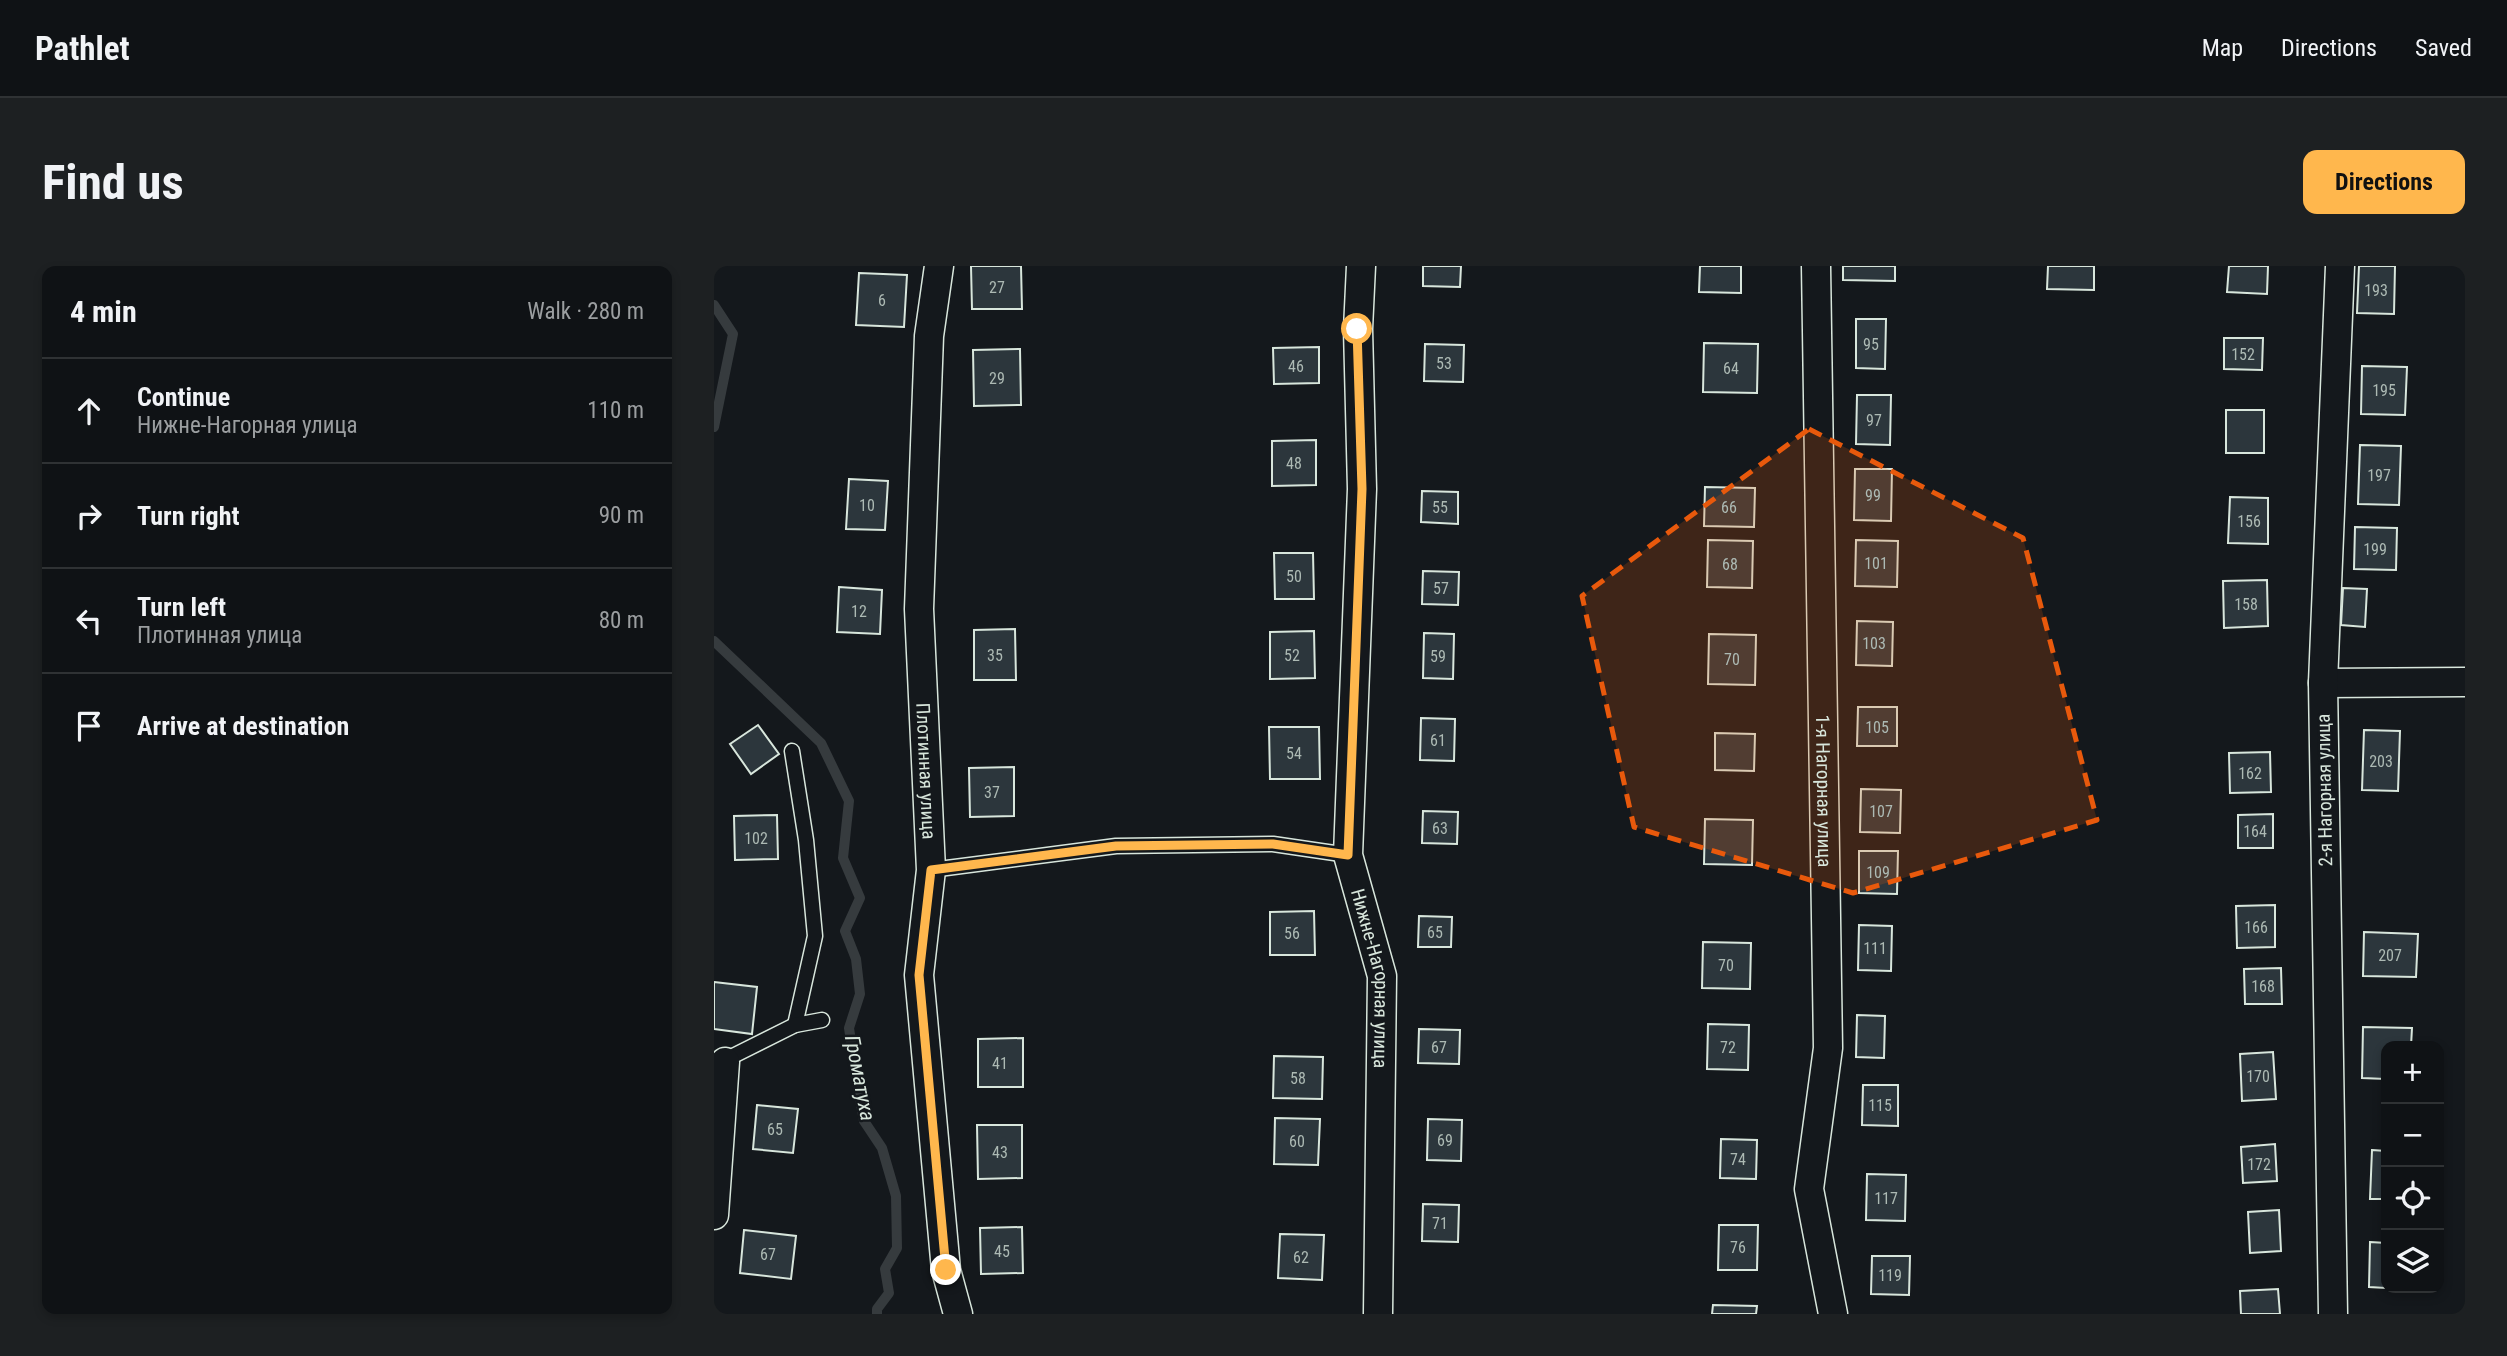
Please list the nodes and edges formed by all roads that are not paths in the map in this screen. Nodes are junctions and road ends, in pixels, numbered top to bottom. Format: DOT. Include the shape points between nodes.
graph roads {
  1 [pos="939,266"];
  2 [pos="1361,266"];
  3 [pos="1816,266"];
  4 [pos="2340,266"];
  5 [pos="2465,682"];
  6 [pos="2323,683"];
  7 [pos="792,751"];
  8 [pos="1348,855"];
  9 [pos="931,870"];
  10 [pos="822,1020"];
  11 [pos="795,1025"];
  12 [pos="720,1061"];
  13 [pos="714,1215"];
  14 [pos="958,1314"];
  15 [pos="1378,1314"];
  16 [pos="1833,1314"];
  17 [pos="2333,1314"];
  1 -- 9 [label="street, Плотинная улица" via="929,336 919,608"];
  2 -- 8 [label="street, Нижне-Нагорная улица" via="1357,329 1362,489"];
  3 -- 16 [label="street, 1-я Нагорная улица" via="1828,1048 1809,1189"];
  4 -- 6 [label="street, 2-я Нагорная улица"];
  5 -- 6 [label="street"];
  6 -- 17 [label="street, 2-я Нагорная улица"];
  7 -- 11 [label="lane" via="815,936"];
  8 -- 9 [label="lane" via="1273,844 1116,846"];
  8 -- 15 [label="street, Нижне-Нагорная улица" via="1382,976"];
  9 -- 14 [label="street, Плотинная улица" via="919,975 946,1270"];
  10 -- 11 [label="lane"];
  11 -- 12 [label="lane"];
  12 -- 13 [label="street"];
}
